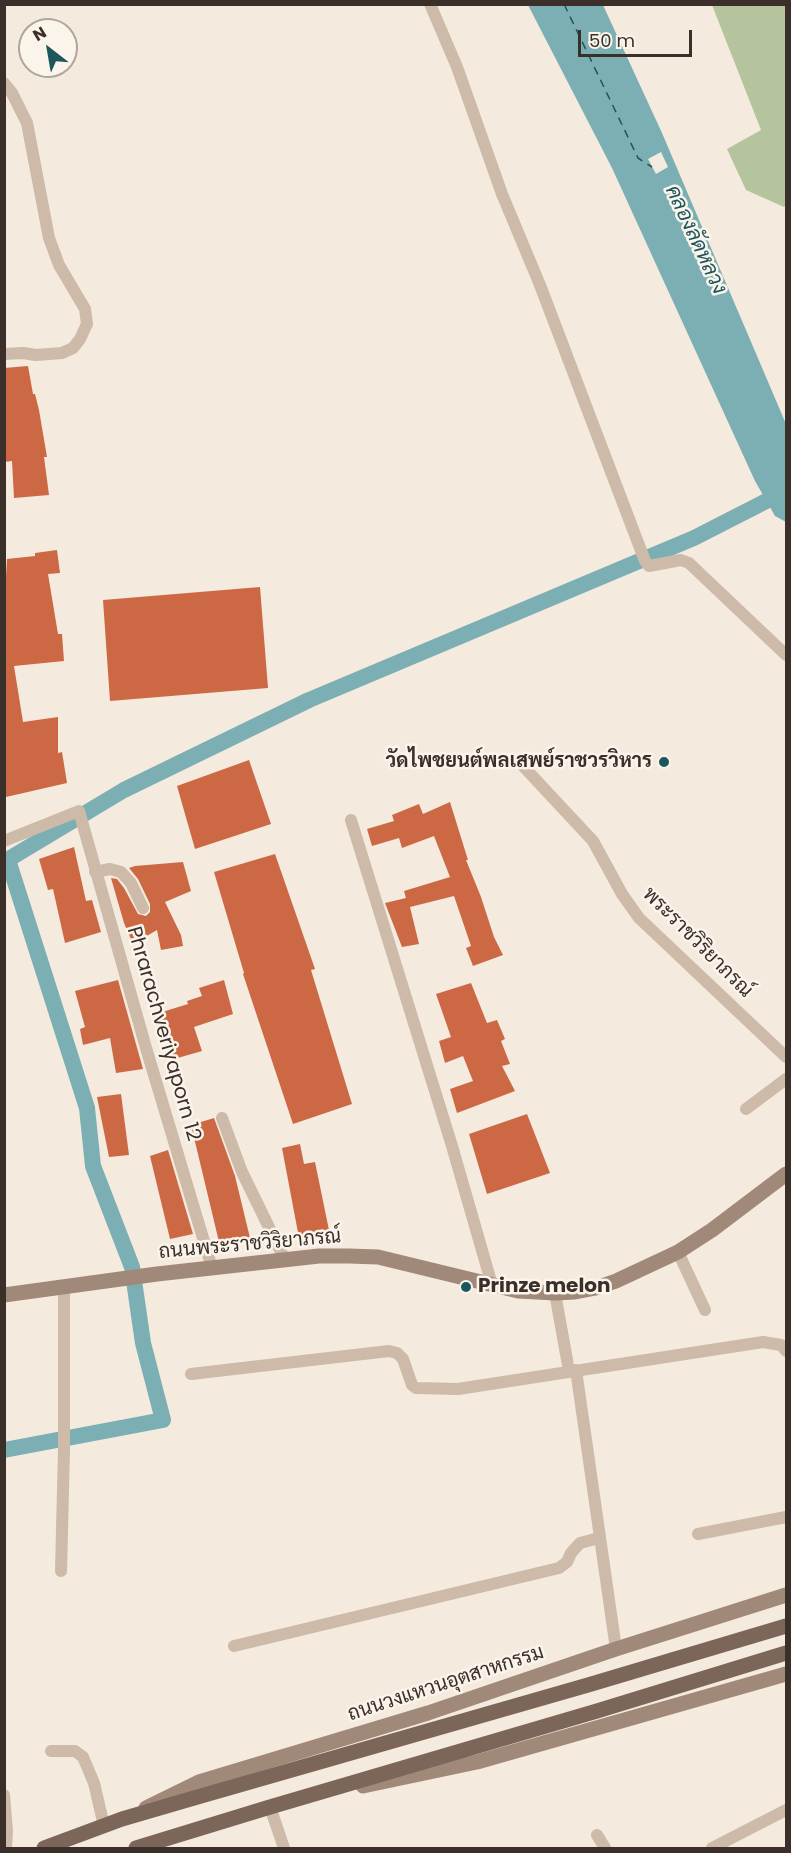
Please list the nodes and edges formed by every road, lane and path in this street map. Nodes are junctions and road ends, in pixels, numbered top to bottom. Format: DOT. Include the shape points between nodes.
graph roads {
  1 [pos="430,4"];
  2 [pos="4,83"];
  3 [pos="4,354"];
  4 [pos="786,655"];
  5 [pos="522,766"];
  6 [pos="351,820"];
  7 [pos="4,841"];
  8 [pos="95,872"];
  9 [pos="143,908"];
  10 [pos="786,1057"];
  11 [pos="786,1079"];
  12 [pos="746,1109"];
  13 [pos="222,1118"];
  14 [pos="786,1174"];
  15 [pos="678,1252"];
  16 [pos="285,1260"];
  17 [pos="212,1268"];
  18 [pos="492,1285"];
  19 [pos="64,1287"];
  20 [pos="555,1293"];
  21 [pos="4,1295"];
  22 [pos="705,1310"];
  23 [pos="786,1351"];
  24 [pos="572,1371"];
  25 [pos="191,1374"];
  26 [pos="786,1517"];
  27 [pos="698,1534"];
  28 [pos="599,1538"];
  29 [pos="61,1571"];
  30 [pos="786,1595"];
  31 [pos="786,1626"];
  32 [pos="234,1646"];
  33 [pos="616,1649"];
  34 [pos="786,1653"];
  35 [pos="786,1674"];
  36 [pos="51,1751"];
  37 [pos="4,1795"];
  38 [pos="288,1802"];
  39 [pos="270,1807"];
  40 [pos="786,1810"];
  41 [pos="122,1820"];
  42 [pos="104,1826"];
  43 [pos="597,1835"];
  44 [pos="6,1848"];
  45 [pos="44,1848"];
  46 [pos="136,1848"];
  47 [pos="284,1848"];
  48 [pos="605,1848"];
  49 [pos="712,1848"];
  1 -- 4 [label="street" via="645,561 649,566 681,560 688,563"];
  2 -- 3 [label="street" via="27,123 49,238 59,265 85,309 87,324 73,348 62,353"];
  5 -- 10 [label="street, พระราชวิริยาภรณ์" via="593,841 639,918"];
  6 -- 18 [label="street"];
  7 -- 8 [label="street, Phrarachveriyaporn 12" via="79,813"];
  8 -- 9 [label="street" via="121,872 131,882"];
  8 -- 17 [label="street, Phrarachveriyaporn 12"];
  11 -- 12 [label="street"];
  13 -- 16 [label="street" via="242,1172"];
  14 -- 15 [label="main road, ถนนพระราชวิริยาภรณ์"];
  15 -- 20 [label="main road, ถนนพระราชวิริยาภรณ์" via="596,1288"];
  15 -- 22 [label="street"];
  16 -- 17 [label="main road, ถนนพระราชวิริยาภรณ์"];
  16 -- 18 [label="main road, ถนนพระราชวิริยาภรณ์" via="378,1257"];
  17 -- 19 [label="main road, ถนนพระราชวิริยาภรณ์"];
  18 -- 20 [label="main road, ถนนพระราชวิริยาภรณ์"];
  19 -- 21 [label="main road, ถนนพระราชวิริยาภรณ์"];
  19 -- 29 [label="street"];
  20 -- 24 [label="street"];
  23 -- 24 [label="street" via="781,1345 763,1342"];
  24 -- 25 [label="street" via="458,1389 416,1388 403,1359 389,1351"];
  24 -- 28 [label="street"];
  26 -- 27 [label="street"];
  28 -- 32 [label="street" via="580,1543 559,1568"];
  28 -- 33 [label="street"];
  30 -- 33 [label="main road, ถนนวงแหวนอุตสาหกรรม"];
  31 -- 41 [label="main road, ถนนวงแหวนอุตสาหกรรม"];
  33 -- 41 [label="main road, ถนนวงแหวนอุตสาหกรรม" via="428,1713 199,1782"];
  34 -- 38 [label="main road"];
  35 -- 38 [label="main road" via="477,1762"];
  36 -- 42 [label="street" via="75,1751 83,1757"];
  37 -- 44 [label="street"];
  38 -- 39 [label="main road"];
  39 -- 46 [label="main road"];
  39 -- 47 [label="street"];
  40 -- 49 [label="street"];
  41 -- 42 [label="main road, ถนนวงแหวนอุตสาหกรรม"];
  42 -- 45 [label="main road, ถนนวงแหวนอุตสาหกรรม"];
  43 -- 48 [label="street"];
}
